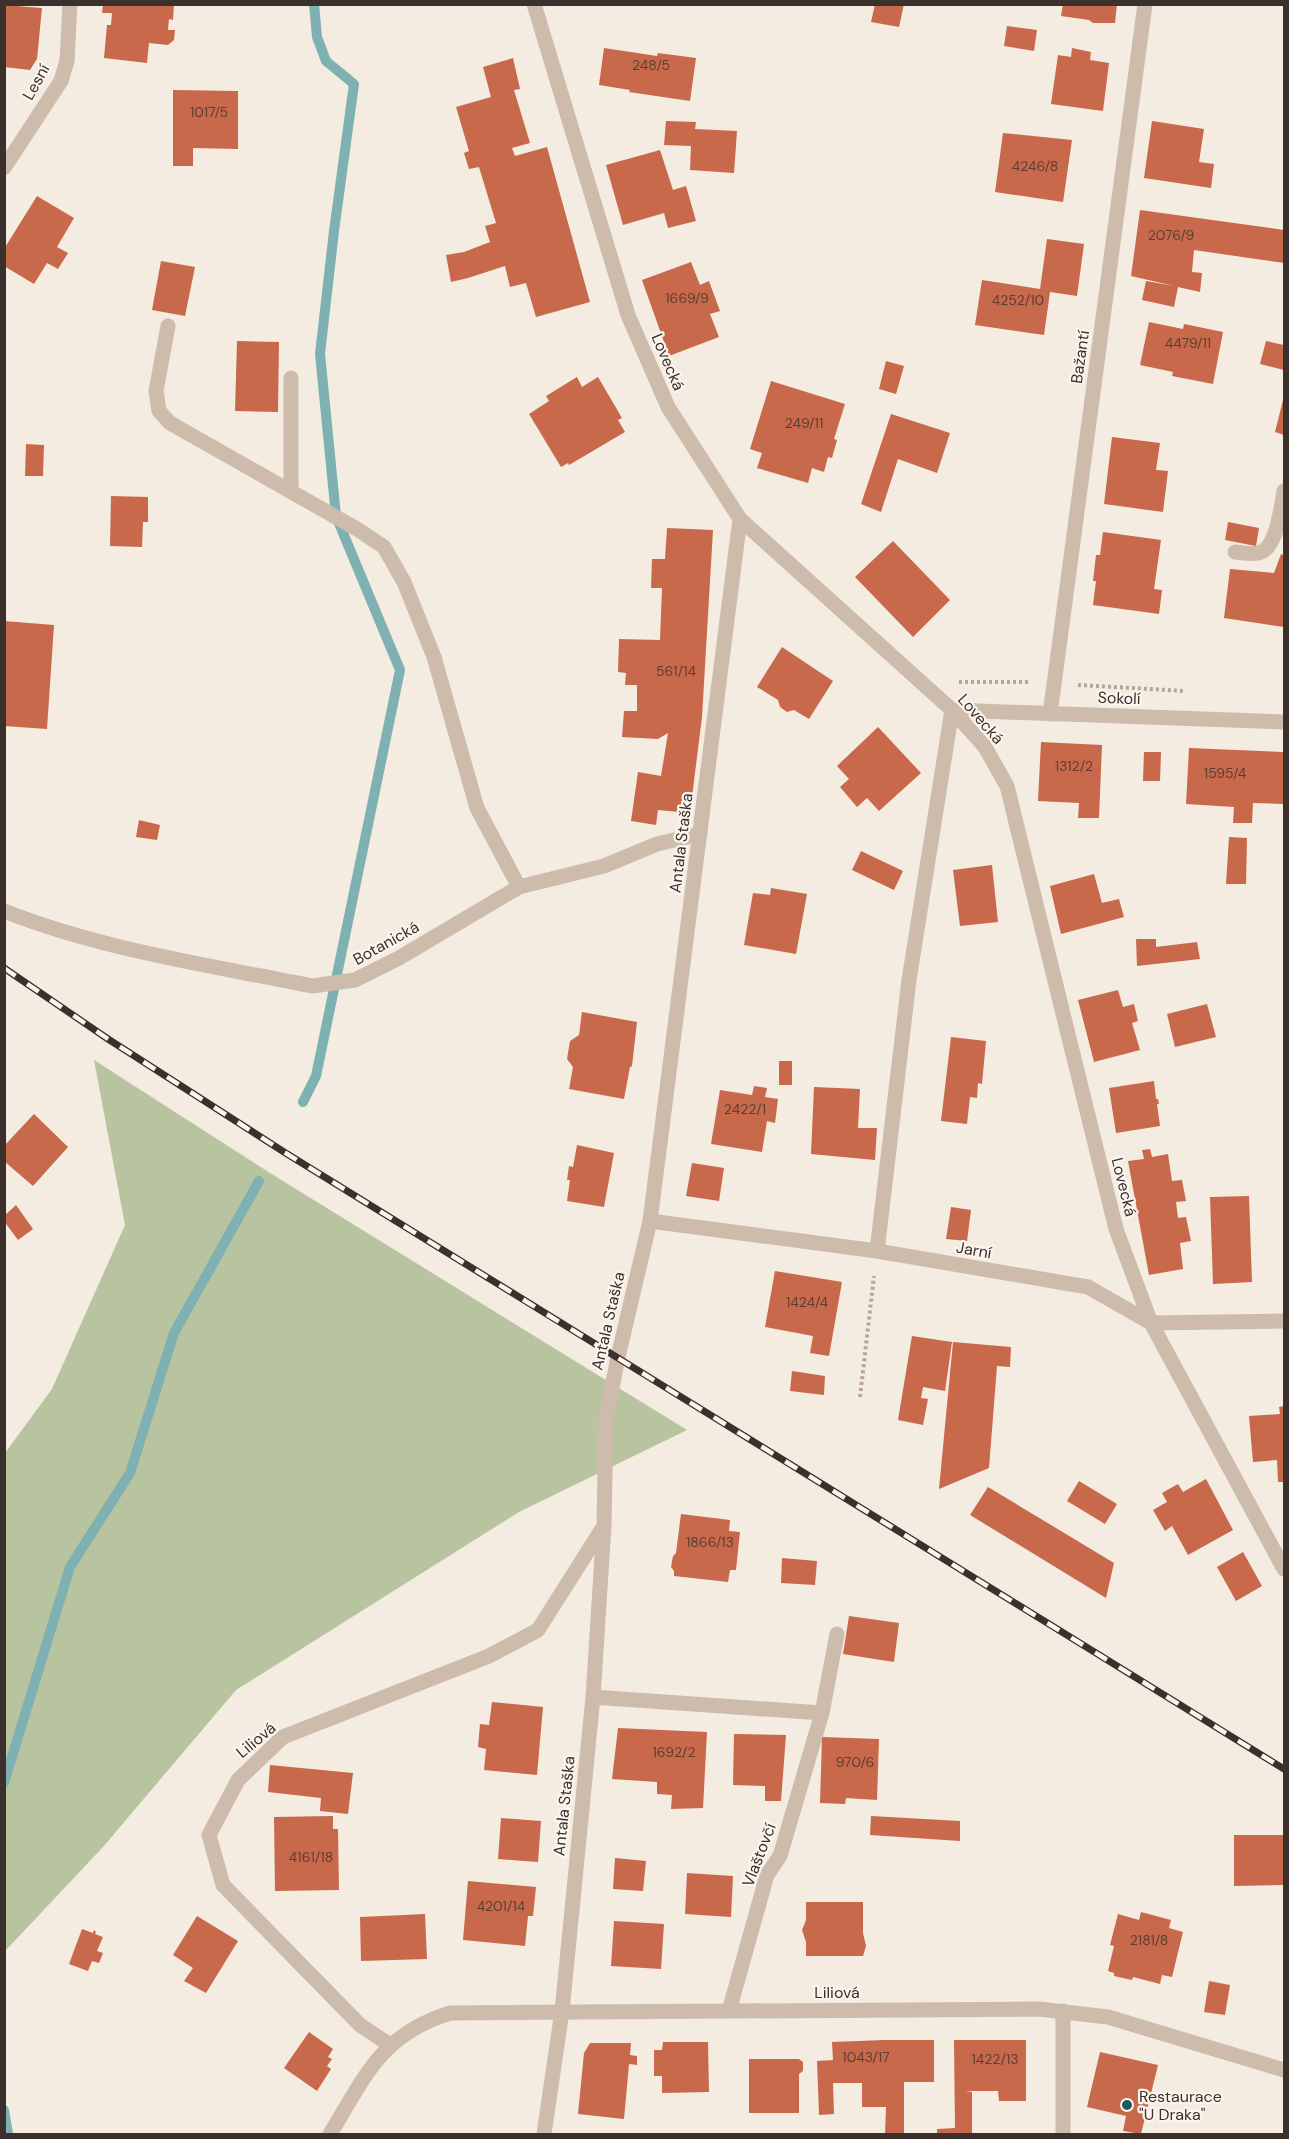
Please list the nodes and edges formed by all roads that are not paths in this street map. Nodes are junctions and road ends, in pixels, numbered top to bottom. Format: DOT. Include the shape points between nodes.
graph roads {
  1 [pos="70,4"];
  2 [pos="534,4"];
  3 [pos="1145,4"];
  4 [pos="10,145"];
  5 [pos="4,168"];
  6 [pos="168,326"];
  7 [pos="291,378"];
  8 [pos="291,490"];
  9 [pos="1284,491"];
  10 [pos="740,519"];
  11 [pos="1235,552"];
  12 [pos="952,710"];
  13 [pos="1050,714"];
  14 [pos="1284,722"];
  15 [pos="700,834"];
  16 [pos="519,887"];
  17 [pos="4,911"];
  18 [pos="650,1221"];
  19 [pos="877,1251"];
  20 [pos="1284,1321"];
  21 [pos="1151,1323"];
  22 [pos="604,1526"];
  23 [pos="1284,1569"];
  24 [pos="837,1634"];
  25 [pos="593,1697"];
  26 [pos="822,1713"];
  27 [pos="562,2011"];
  28 [pos="729,2011"];
  29 [pos="1064,2011"];
  30 [pos="390,2045"];
  31 [pos="1284,2070"];
  32 [pos="330,2134"];
  33 [pos="544,2134"];
  34 [pos="1063,2134"];
  1 -- 4 [label="street, Lesní" via="67,61 61,81"];
  2 -- 10 [label="street, Lovecká" via="628,315 668,407"];
  3 -- 13 [label="street, Bažantí"];
  4 -- 5 [label="street, Lesní"];
  6 -- 8 [label="street" via="156,391 159,411 170,423"];
  7 -- 8 [label="street"];
  8 -- 16 [label="street" via="384,548 404,582 434,657 477,808"];
  9 -- 11 [label="street" via="1270,547 1261,553"];
  10 -- 12 [label="street, Lovecká"];
  10 -- 15 [label="street, Antala Staška"];
  12 -- 13 [label="street, Sokolí"];
  12 -- 19 [label="street" via="909,980"];
  12 -- 21 [label="street, Lovecká" via="985,747 1007,786 1116,1229"];
  13 -- 14 [label="street, Sokolí"];
  15 -- 16 [label="street, Botanická" via="657,844 604,866"];
  15 -- 18 [label="street, Antala Staška"];
  16 -- 17 [label="street, Botanická" via="356,980 312,986 110,946"];
  18 -- 19 [label="street, Jarní"];
  18 -- 22 [label="street, Antala Staška" via="606,1419"];
  19 -- 21 [label="street, Jarní" via="1088,1287"];
  20 -- 21 [label="street"];
  21 -- 23 [label="street, Lovecká"];
  22 -- 25 [label="street, Antala Staška"];
  22 -- 30 [label="street, Liliová" via="537,1630 489,1656 283,1737 238,1780 209,1835 223,1886 360,2025"];
  24 -- 26 [label="street, Vlaštovčí"];
  25 -- 26 [label="street"];
  25 -- 27 [label="street, Antala Staška"];
  26 -- 28 [label="street, Vlaštovčí" via="780,1856 767,1875"];
  27 -- 28 [label="street, Liliová"];
  27 -- 30 [label="street, Liliová" via="450,2013 428,2019"];
  27 -- 33 [label="street, Antala Staška"];
  28 -- 29 [label="street, Liliová"];
  29 -- 31 [label="street, Liliová" via="1108,2017"];
  29 -- 34 [label="street"];
  30 -- 32 [label="street, Liliová" via="374,2062"];
}
